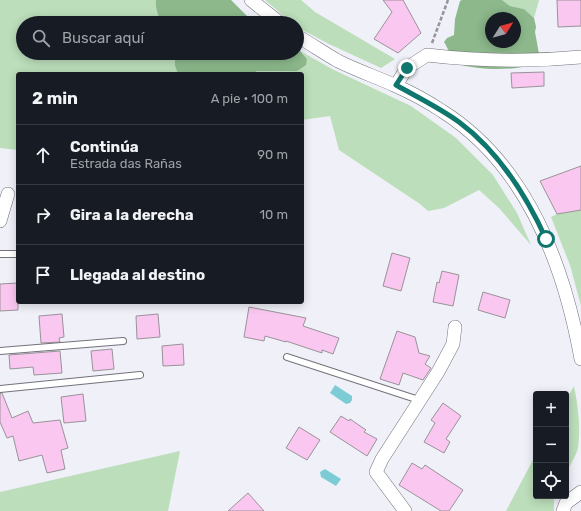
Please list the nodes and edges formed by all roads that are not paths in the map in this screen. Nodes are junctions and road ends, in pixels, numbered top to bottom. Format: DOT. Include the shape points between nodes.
graph roads {
  1 [pos="251,0"];
  2 [pos="271,16"];
  3 [pos="304,40"];
  4 [pos="581,57"];
  5 [pos="396,85"];
  6 [pos="8,194"];
  7 [pos="0,221"];
  8 [pos="0,254"];
  9 [pos="16,254"];
  10 [pos="455,327"];
  11 [pos="123,341"];
  12 [pos="0,351"];
  13 [pos="287,357"];
  14 [pos="581,359"];
  15 [pos="140,375"];
  16 [pos="0,389"];
  17 [pos="419,400"];
  18 [pos="581,492"];
  19 [pos="405,511"];
  20 [pos="563,511"];
  1 -- 2 [label="street"];
  3 -- 5 [label="street" via="338,61"];
  4 -- 5 [label="street" via="549,60 427,55 407,68"];
  5 -- 14 [label="street" via="441,110 479,138 513,181 538,221 549,245"];
  6 -- 7 [label="street"];
  8 -- 9 [label="lane"];
  10 -- 17 [label="street" via="453,344"];
  11 -- 12 [label="lane"];
  13 -- 17 [label="lane"];
  15 -- 16 [label="lane"];
  17 -- 19 [label="street" via="376,472"];
  18 -- 20 [label="street" via="566,503"];
}
